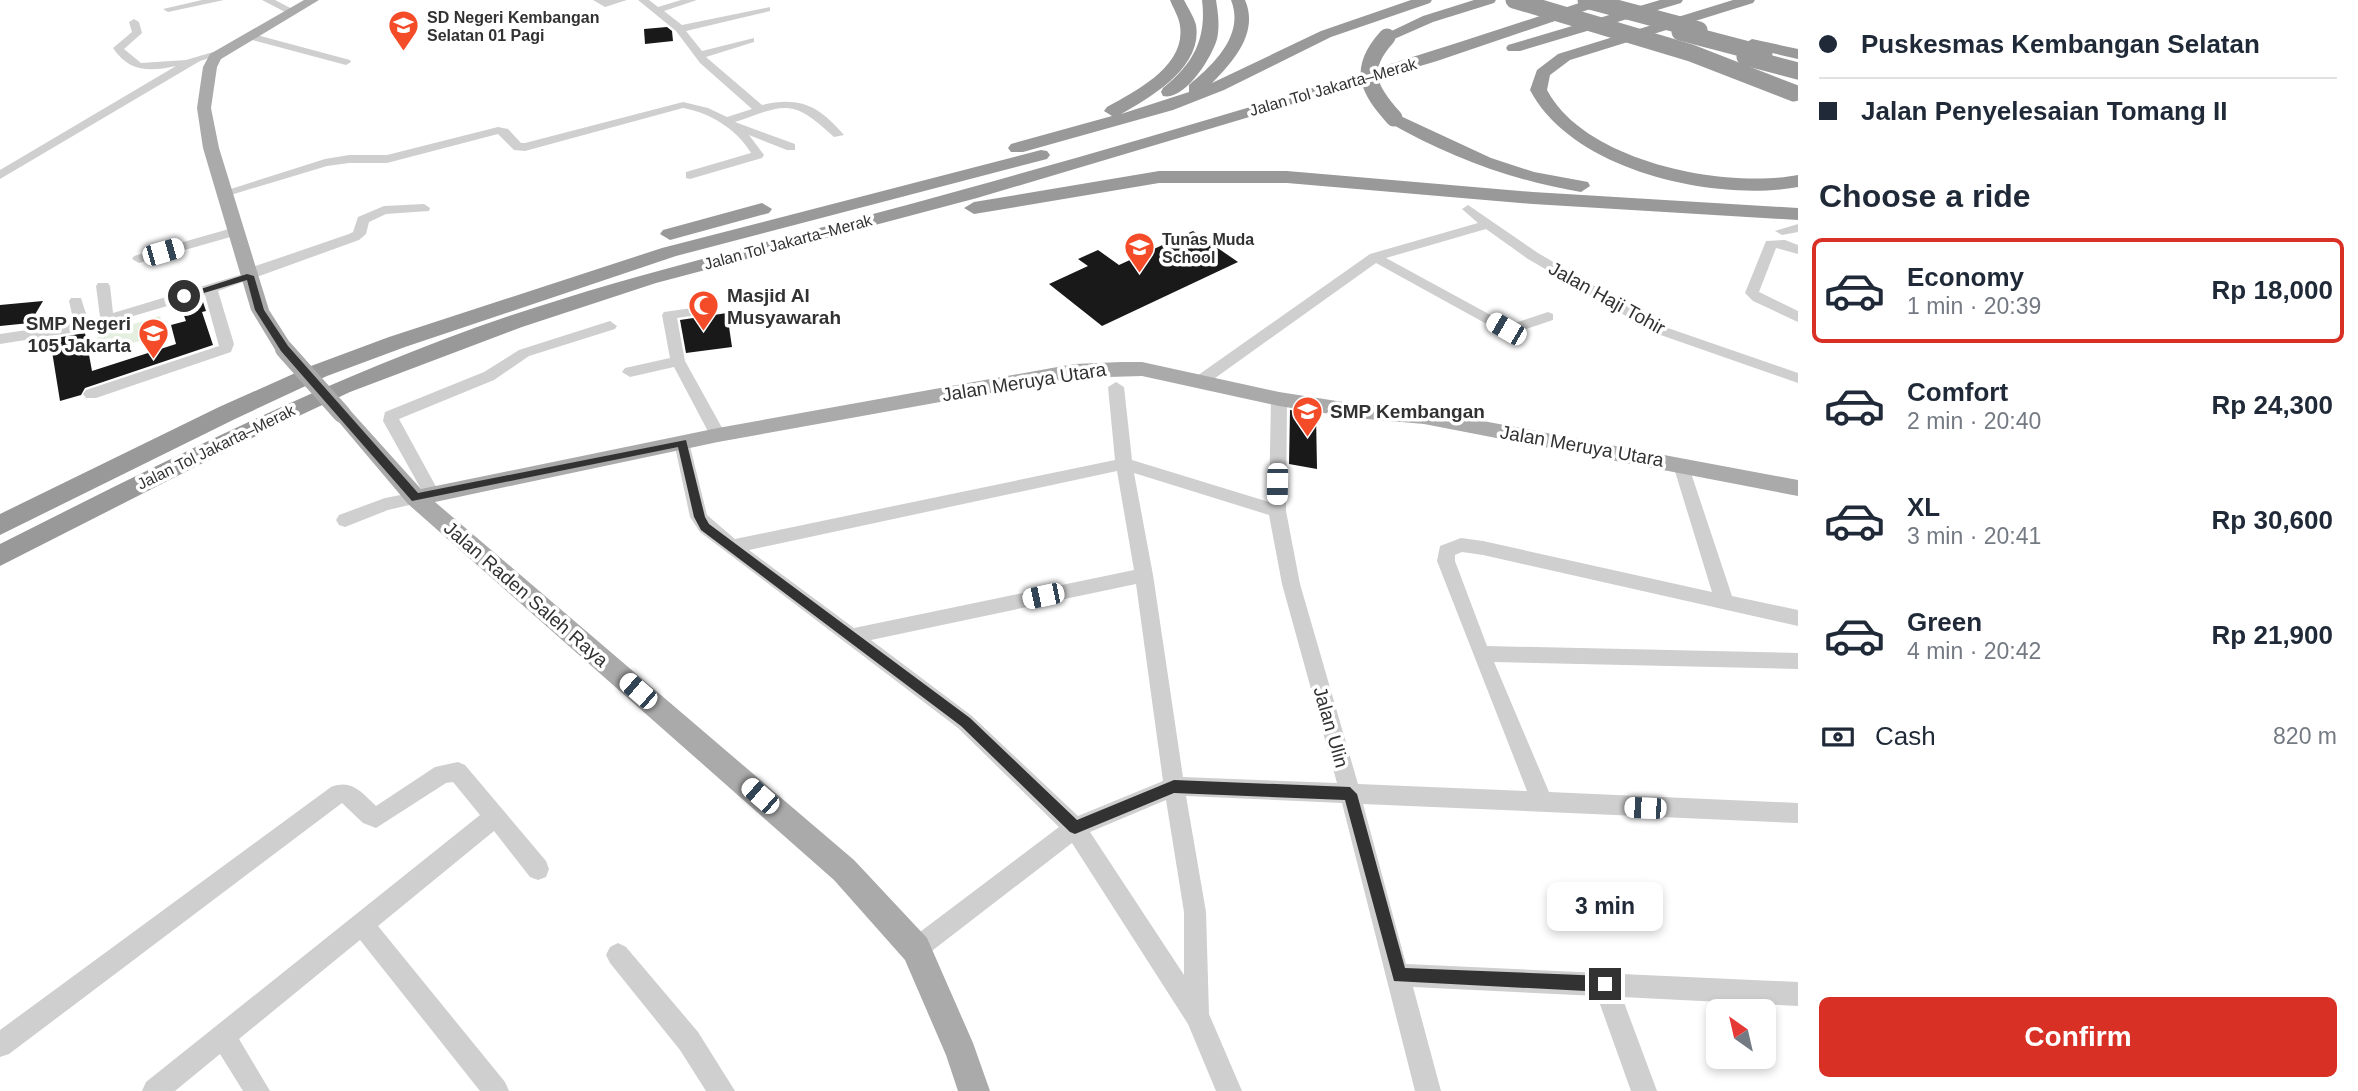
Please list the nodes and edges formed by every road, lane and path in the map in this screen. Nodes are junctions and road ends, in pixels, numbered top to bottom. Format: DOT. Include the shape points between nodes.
graph roads {
  1 [pos="219,0"];
  2 [pos="267,0"];
  3 [pos="313,0"];
  4 [pos="598,0"];
  5 [pos="622,0"];
  6 [pos="643,0"];
  7 [pos="692,0"];
  8 [pos="1177,0"];
  9 [pos="1209,0"];
  10 [pos="1238,0"];
  11 [pos="1425,0"];
  12 [pos="1489,0"];
  13 [pos="1514,0"];
  14 [pos="1524,0"];
  15 [pos="1560,0"];
  16 [pos="1566,0"];
  17 [pos="1586,0"];
  18 [pos="1604,0"];
  19 [pos="1676,0"];
  20 [pos="1748,0"];
  21 [pos="200,1"];
  22 [pos="168,9"];
  23 [pos="766,9"];
  24 [pos="657,10"];
  25 [pos="291,11"];
  26 [pos="1641,12"];
  27 [pos="214,14"];
  28 [pos="134,22"];
  29 [pos="1603,23"];
  30 [pos="680,29"];
  31 [pos="249,36"];
  32 [pos="750,40"];
  33 [pos="1752,44"];
  34 [pos="1602,45"];
  35 [pos="1772,52"];
  36 [pos="1798,53"];
  37 [pos="700,55"];
  38 [pos="209,60"];
  39 [pos="346,62"];
  40 [pos="1798,62"];
  41 [pos="1798,71"];
  42 [pos="1796,94"];
  43 [pos="1167,106"];
  44 [pos="760,110"];
  45 [pos="1115,121"];
  46 [pos="728,123"];
  47 [pos="838,135"];
  48 [pos="790,147"];
  49 [pos="979,158"];
  50 [pos="0,174"];
  51 [pos="690,175"];
  52 [pos="1798,181"];
  53 [pos="224,193"];
  54 [pos="970,194"];
  55 [pos="1798,200"];
  56 [pos="424,208"];
  57 [pos="1468,209"];
  58 [pos="1798,214"];
  59 [pos="1488,226"];
  60 [pos="1798,228"];
  61 [pos="236,231"];
  62 [pos="1782,231"];
  63 [pos="805,238"];
  64 [pos="1798,250"];
  65 [pos="1375,257"];
  66 [pos="139,259"];
  67 [pos="249,275"];
  68 [pos="103,286"];
  69 [pos="210,288"];
  70 [pos="76,301"];
  71 [pos="706,310"];
  72 [pos="1548,317"];
  73 [pos="1798,317"];
  74 [pos="107,320"];
  75 [pos="82,326"];
  76 [pos="610,326"];
  77 [pos="0,339"];
  78 [pos="678,361"];
  79 [pos="319,371"];
  80 [pos="630,372"];
  81 [pos="1798,378"];
  82 [pos="1199,382"];
  83 [pos="1116,387"];
  84 [pos="91,394"];
  85 [pos="1279,399"];
  86 [pos="718,435"];
  87 [pos="682,442"];
  88 [pos="1124,464"];
  89 [pos="1681,465"];
  90 [pos="1798,488"];
  91 [pos="424,496"];
  92 [pos="1277,511"];
  93 [pos="345,520"];
  94 [pos="0,525"];
  95 [pos="730,547"];
  96 [pos="0,555"];
  97 [pos="1144,575"];
  98 [pos="1724,600"];
  99 [pos="1798,618"];
  100 [pos="850,637"];
  101 [pos="1481,654"];
  102 [pos="1798,661"];
  103 [pos="1174,786"];
  104 [pos="1350,794"];
  105 [pos="1543,804"];
  106 [pos="1798,813"];
  107 [pos="495,817"];
  108 [pos="1075,828"];
  109 [pos="538,869"];
  110 [pos="362,924"];
  111 [pos="916,949"];
  112 [pos="618,955"];
  113 [pos="1399,976"];
  114 [pos="1605,984"];
  115 [pos="1796,997"];
  116 [pos="1197,1015"];
  117 [pos="223,1036"];
  118 [pos="0,1045"];
  119 [pos="704,1081"];
  120 [pos="155,1091"];
  121 [pos="257,1091"];
  122 [pos="496,1091"];
  123 [pos="722,1091"];
  124 [pos="974,1091"];
  125 [pos="1230,1091"];
  126 [pos="1428,1091"];
  127 [pos="1644,1091"];
  1 -- 21 [label="street"];
  2 -- 25 [label="street"];
  3 -- 25 [label="main road"];
  4 -- 5 [label="street" via="605,4"];
  6 -- 24 [label="street"];
  7 -- 24 [label="street"];
  8 -- 49 [label="highway" via="1188,25 1188,38 1174,67 1156,83 1115,110"];
  9 -- 45 [label="highway" via="1211,39 1192,72 1161,97"];
  10 -- 43 [label="highway" via="1244,18 1219,68"];
  11 -- 43 [label="highway" via="1326,34"];
  12 -- 55 [label="highway, bridge" via="1428,19 1387,37 1374,48 1368,62 1368,83 1394,118 1451,151 1527,177 1733,201"];
  13 -- 42 [label="highway, bridge" via="1694,53"];
  14 -- 41 [label="highway, bridge"];
  15 -- 35 [label="highway, bridge"];
  16 -- 79 [label="highway, Jalan Tol Jakarta–Merak" via="1421,48 1115,136 669,252"];
  17 -- 33 [label="highway, bridge"];
  18 -- 54 [label="highway, Jalan Tol Jakarta–Merak" via="1418,62"];
  19 -- 26 [label="highway"];
  20 -- 34 [label="highway"];
  21 -- 22 [label="street"];
  21 -- 27 [label="street"];
  23 -- 30 [label="street"];
  24 -- 30 [label="street"];
  25 -- 31 [label="main road"];
  26 -- 29 [label="highway"];
  28 -- 38 [label="street" via="138,31 118,48 132,65"];
  29 -- 34 [label="highway"];
  29 -- 54 [label="highway" via="1192,140"];
  30 -- 37 [label="street"];
  31 -- 38 [label="main road"];
  31 -- 39 [label="street"];
  32 -- 37 [label="street"];
  33 -- 35 [label="highway"];
  34 -- 52 [label="highway" via="1564,57 1547,65 1542,73 1540,94 1568,128 1624,159 1690,179 1760,185"];
  35 -- 36 [label="highway"];
  35 -- 40 [label="highway"];
  37 -- 44 [label="street"];
  38 -- 50 [label="street"];
  38 -- 53 [label="main road" via="204,108"];
  43 -- 45 [label="highway"];
  44 -- 46 [label="street"];
  44 -- 47 [label="street" via="799,105"];
  45 -- 49 [label="highway"];
  46 -- 48 [label="street"];
  46 -- 51 [label="street" via="747,137 758,155"];
  46 -- 53 [label="street" via="682,105 525,146 514,145 498,130 387,159 325,163"];
  49 -- 79 [label="highway" via="685,230 432,321"];
  53 -- 61 [label="main road"];
  54 -- 63 [label="highway, Jalan Tol Jakarta–Merak"];
  56 -- 67 [label="street" via="378,212 363,220 356,236"];
  57 -- 59 [label="street, Jalan Haji Tohir"];
  58 -- 63 [label="highway" via="1287,177 1159,177"];
  59 -- 65 [label="street"];
  59 -- 81 [label="street, Jalan Haji Tohir" via="1661,330"];
  60 -- 62 [label="street"];
  61 -- 66 [label="street"];
  61 -- 67 [label="main road"];
  63 -- 96 [label="highway, Jalan Tol Jakarta–Merak" via="583,298 400,364 246,431"];
  64 -- 73 [label="street" via="1771,244 1752,293"];
  65 -- 72 [label="street" via="1508,330"];
  65 -- 82 [label="street"];
  67 -- 69 [label="street"];
  67 -- 91 [label="main road, Jalan Raden Saleh Raya, bridge" via="260,310 284,349"];
  68 -- 74 [label="street"];
  69 -- 74 [label="street"];
  69 -- 84 [label="street" via="226,349"];
  70 -- 75 [label="street"];
  71 -- 78 [label="street" via="669,316"];
  74 -- 75 [label="street"];
  75 -- 77 [label="street"];
  76 -- 91 [label="street" via="524,353 489,376 391,416"];
  78 -- 80 [label="street"];
  78 -- 86 [label="street"];
  79 -- 94 [label="highway, Jalan Tol Jakarta–Merak"];
  82 -- 85 [label="main road, Jalan Meruya Utara"];
  82 -- 86 [label="main road, Jalan Meruya Utara" via="1142,369 1074,371"];
  83 -- 88 [label="street"];
  85 -- 89 [label="main road, Jalan Meruya Utara" via="1424,417"];
  85 -- 92 [label="street, Jalan Ulin"];
  86 -- 87 [label="main road, Jalan Meruya Utara"];
  87 -- 91 [label="main road, Jalan Meruya Utara"];
  87 -- 95 [label="street" via="699,517"];
  88 -- 92 [label="street"];
  88 -- 95 [label="street"];
  88 -- 97 [label="street"];
  89 -- 90 [label="main road, Jalan Meruya Utara"];
  89 -- 98 [label="street"];
  91 -- 93 [label="street" via="385,504"];
  91 -- 111 [label="main road, Jalan Raden Saleh Raya" via="844,870"];
  92 -- 104 [label="street, Jalan Ulin" via="1291,584"];
  95 -- 100 [label="street"];
  97 -- 100 [label="street"];
  97 -- 103 [label="street"];
  98 -- 99 [label="street"];
  98 -- 101 [label="street" via="1461,545 1447,551 1446,561"];
  100 -- 108 [label="street" via="965,722"];
  101 -- 102 [label="street"];
  101 -- 105 [label="street"];
  103 -- 104 [label="street"];
  103 -- 108 [label="street"];
  103 -- 116 [label="street" via="1195,912"];
  104 -- 105 [label="street"];
  104 -- 113 [label="street, Jalan Ulin"];
  105 -- 106 [label="street"];
  107 -- 109 [label="street"];
  107 -- 110 [label="street"];
  107 -- 118 [label="street" via="461,774 453,771 380,817 371,816 348,793 333,796"];
  108 -- 111 [label="street"];
  108 -- 116 [label="street"];
  110 -- 117 [label="street"];
  110 -- 122 [label="street"];
  111 -- 124 [label="main road, Jalan Raden Saleh Raya"];
  112 -- 119 [label="street" via="689,1041"];
  113 -- 114 [label="street"];
  113 -- 126 [label="street, Jalan Ulin"];
  114 -- 115 [label="street"];
  114 -- 127 [label="street"];
  116 -- 125 [label="street"];
  117 -- 120 [label="street"];
  117 -- 121 [label="street"];
  119 -- 123 [label="street"];
}
